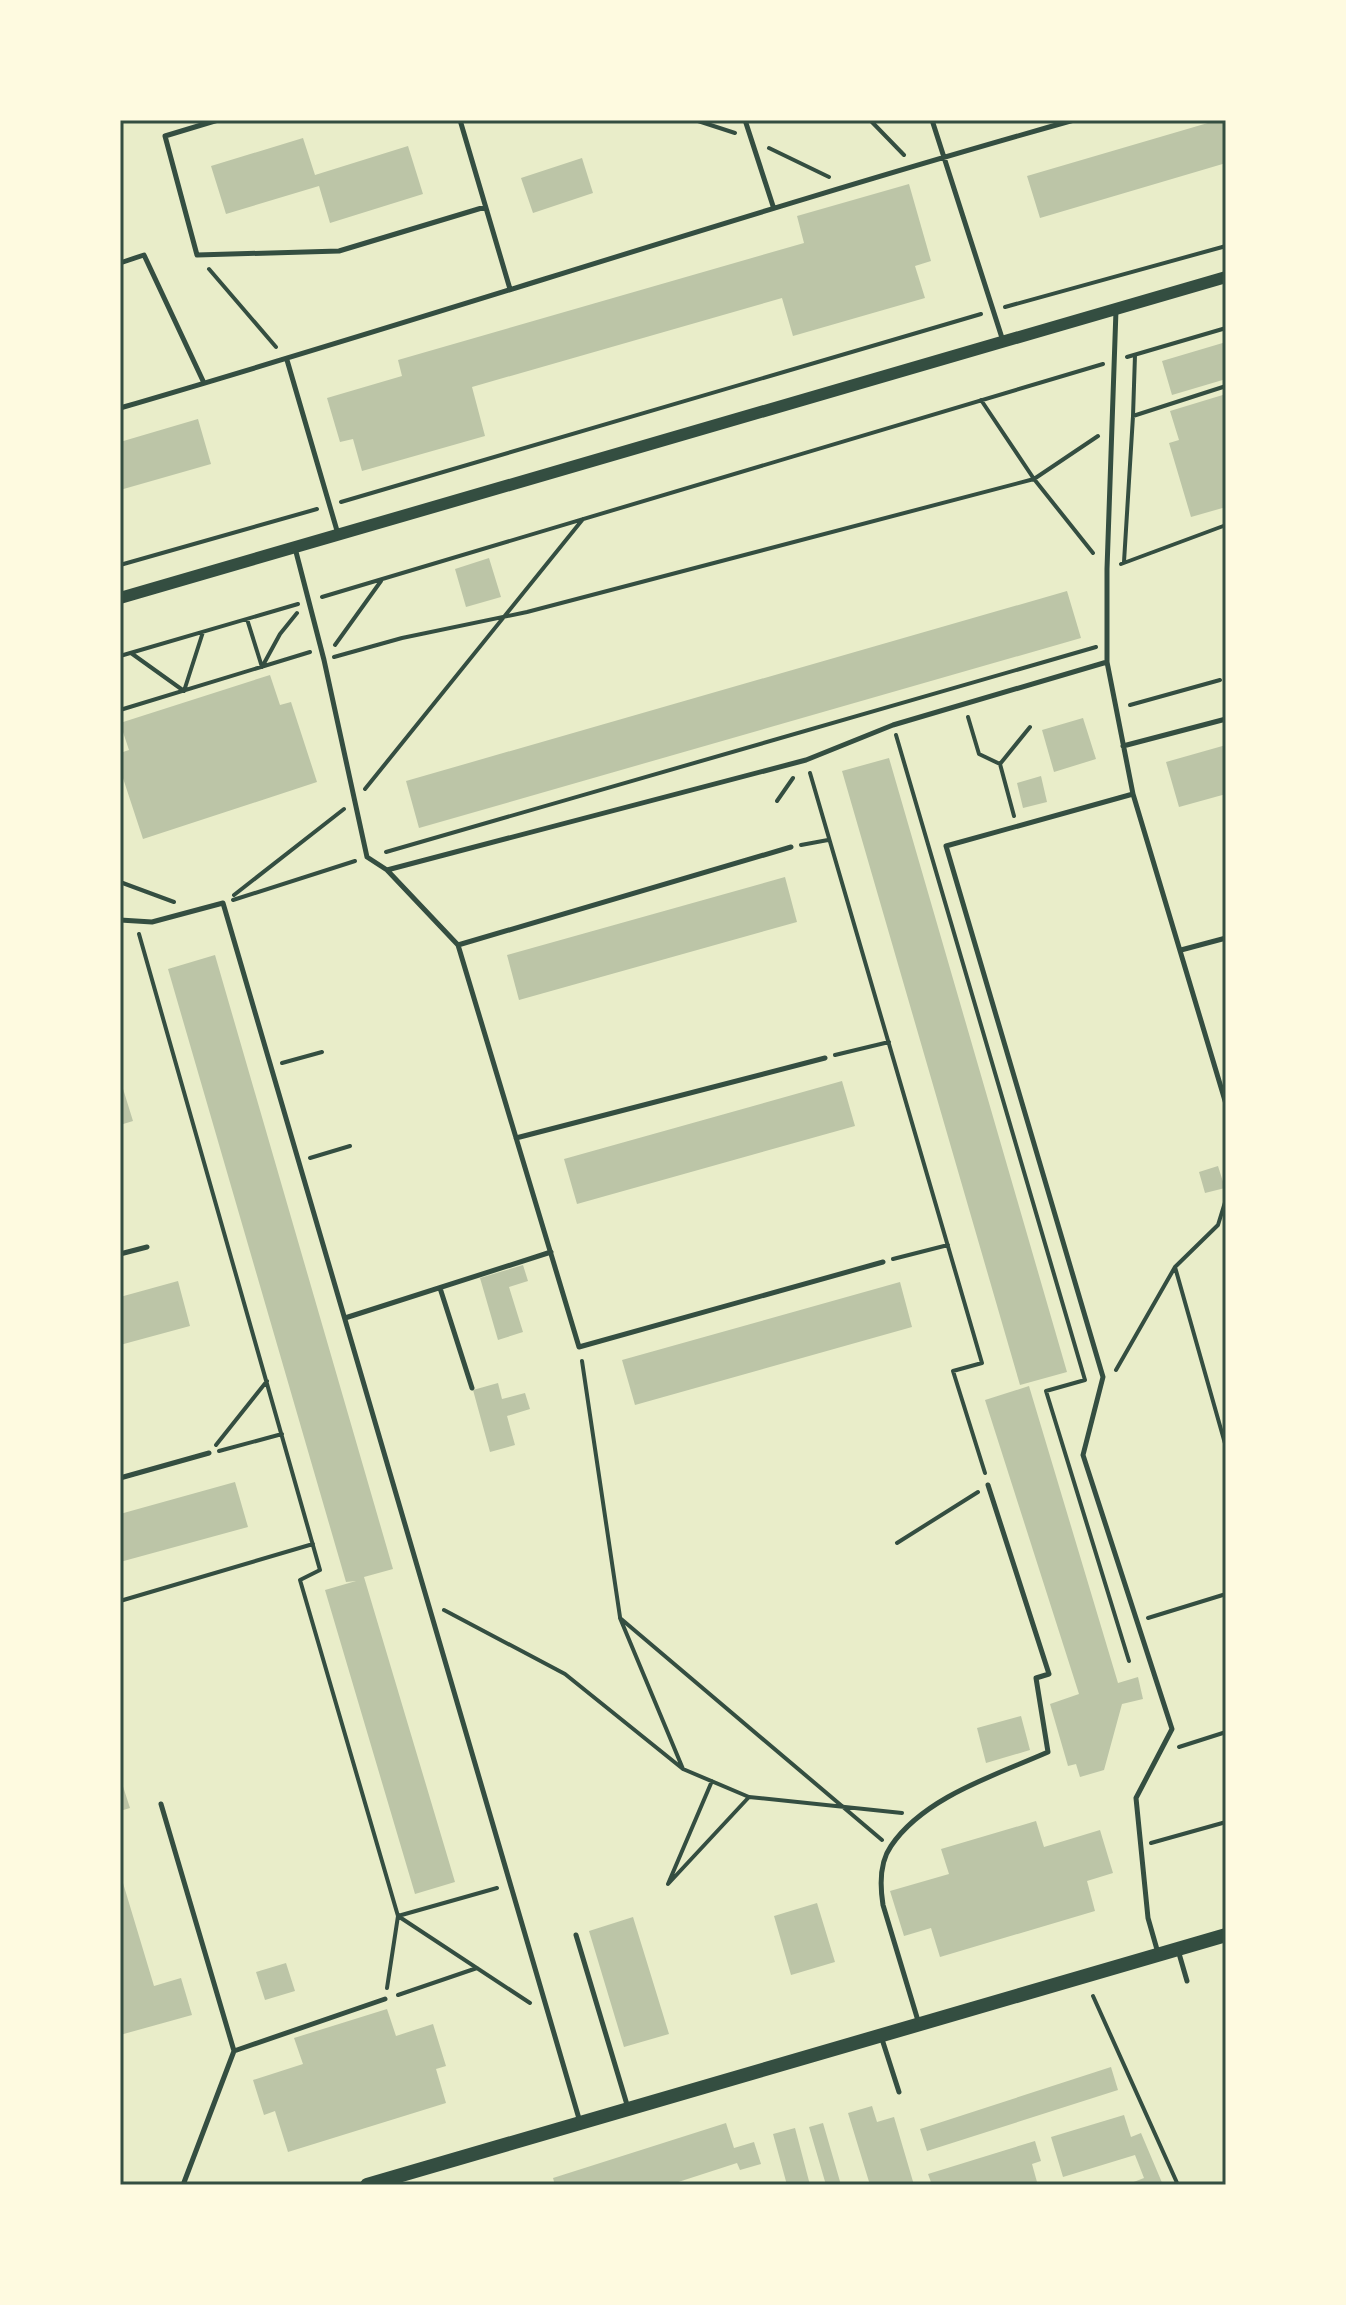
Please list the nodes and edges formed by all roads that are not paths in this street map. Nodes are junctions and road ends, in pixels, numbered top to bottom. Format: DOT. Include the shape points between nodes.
graph roads {
  1 [pos="218,120"];
  2 [pos="460,120"];
  3 [pos="745,120"];
  4 [pos="932,120"];
  5 [pos="1074,120"];
  6 [pos="944,156"];
  7 [pos="773,206"];
  8 [pos="485,207"];
  9 [pos="120,263"];
  10 [pos="1226,277"];
  11 [pos="510,289"];
  12 [pos="1116,309"];
  13 [pos="1004,342"];
  14 [pos="287,360"];
  15 [pos="204,383"];
  16 [pos="120,408"];
  17 [pos="338,535"];
  18 [pos="295,547"];
  19 [pos="120,598"];
  20 [pos="1107,662"];
  21 [pos="1226,719"];
  22 [pos="1123,746"];
  23 [pos="1133,794"];
  24 [pos="791,847"];
  25 [pos="387,870"];
  26 [pos="120,920"];
  27 [pos="1226,938"];
  28 [pos="458,945"];
  29 [pos="1180,950"];
  30 [pos="825,1058"];
  31 [pos="1226,1104"];
  32 [pos="516,1138"];
  33 [pos="147,1247"];
  34 [pos="551,1252"];
  35 [pos="120,1254"];
  36 [pos="883,1262"];
  37 [pos="440,1288"];
  38 [pos="345,1318"];
  39 [pos="472,1388"];
  40 [pos="209,1453"];
  41 [pos="120,1478"];
  42 [pos="988,1485"];
  43 [pos="161,1804"];
  44 [pos="576,1935"];
  45 [pos="1226,1935"];
  46 [pos="1178,1949"];
  47 [pos="1159,1954"];
  48 [pos="1187,1981"];
  49 [pos="385,1999"];
  50 [pos="919,2025"];
  51 [pos="881,2035"];
  52 [pos="234,2051"];
  53 [pos="899,2092"];
  54 [pos="628,2109"];
  55 [pos="580,2123"];
  56 [pos="183,2185"];
  57 [pos="367,2185"];
  1 -- 8 [label="lane" via="165,136 197,255 339,251"];
  2 -- 8 [label="lane"];
  3 -- 7 [label="lane"];
  4 -- 6 [label="lane"];
  5 -- 6 [label="lane"];
  6 -- 7 [label="lane"];
  6 -- 13 [label="lane"];
  7 -- 11 [label="lane"];
  8 -- 11 [label="lane"];
  9 -- 15 [label="lane" via="144,255"];
  10 -- 12 [label="street"];
  11 -- 14 [label="lane"];
  12 -- 13 [label="street"];
  12 -- 20 [label="lane"];
  13 -- 17 [label="street"];
  14 -- 15 [label="lane"];
  14 -- 17 [label="lane"];
  15 -- 16 [label="lane"];
  17 -- 18 [label="street"];
  18 -- 19 [label="street"];
  18 -- 25 [label="lane" via="367,857"];
  20 -- 22 [label="lane"];
  20 -- 25 [label="lane" via="893,725 806,760"];
  21 -- 22 [label="lane"];
  22 -- 23 [label="lane"];
  23 -- 29 [label="lane"];
  23 -- 47 [label="lane" via="946,846 1103,1377 1083,1455 1172,1729 1136,1798 1148,1918"];
  24 -- 28 [label="lane"];
  25 -- 28 [label="lane"];
  26 -- 38 [label="lane" via="136,924 223,903"];
  27 -- 29 [label="lane"];
  28 -- 32 [label="lane"];
  29 -- 31 [label="lane"];
  30 -- 32 [label="lane"];
  32 -- 34 [label="lane"];
  33 -- 35 [label="lane"];
  34 -- 36 [label="lane" via="579,1347"];
  34 -- 37 [label="lane"];
  37 -- 38 [label="lane"];
  37 -- 39 [label="lane"];
  38 -- 55 [label="lane"];
  40 -- 41 [label="lane"];
  42 -- 50 [label="lane" via="1049,1674 1036,1678 1048,1752 956,1794 890,1846 880,1885 883,1905"];
  43 -- 52 [label="lane"];
  44 -- 54 [label="lane"];
  45 -- 46 [label="main road"];
  46 -- 47 [label="main road"];
  46 -- 48 [label="lane"];
  47 -- 50 [label="main road"];
  49 -- 52 [label="lane"];
  50 -- 51 [label="main road"];
  51 -- 53 [label="lane"];
  51 -- 54 [label="main road"];
  52 -- 56 [label="lane"];
  54 -- 55 [label="main road"];
  55 -- 57 [label="main road"];
}
